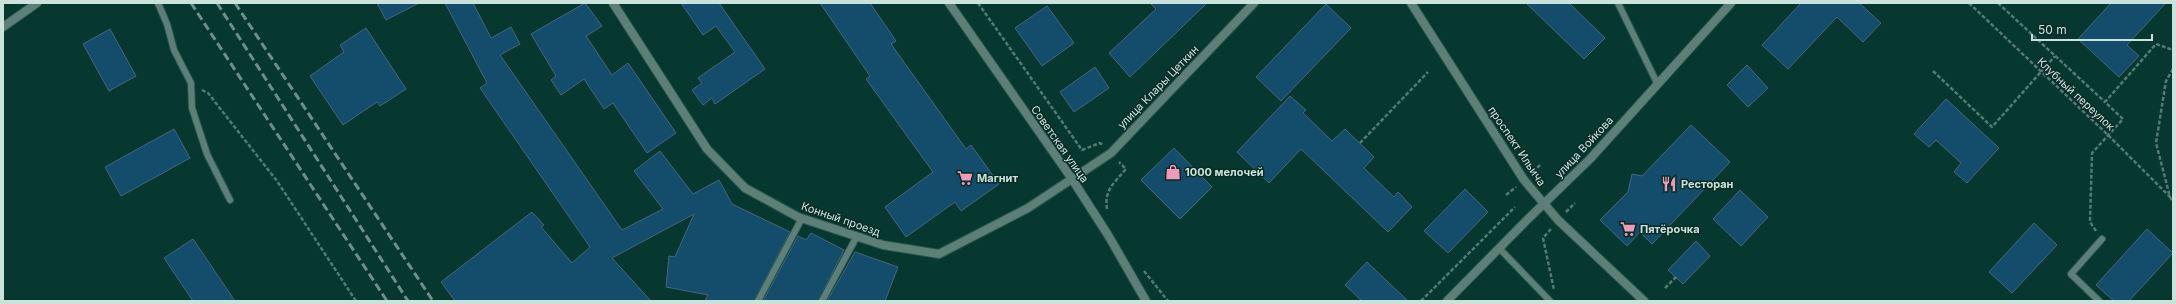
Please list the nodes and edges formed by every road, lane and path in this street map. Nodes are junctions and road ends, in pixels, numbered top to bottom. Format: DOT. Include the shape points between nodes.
graph roads {
  1 [pos="37,3"];
  2 [pos="158,3"];
  3 [pos="613,3"];
  4 [pos="949,3"];
  5 [pos="978,3"];
  6 [pos="1254,3"];
  7 [pos="1411,3"];
  8 [pos="1618,3"];
  9 [pos="1731,3"];
  10 [pos="1969,3"];
  11 [pos="1998,3"];
  12 [pos="3,27"];
  13 [pos="2173,50"];
  14 [pos="2056,56"];
  15 [pos="2173,69"];
  16 [pos="1933,71"];
  17 [pos="1428,72"];
  18 [pos="2041,72"];
  19 [pos="191,83"];
  20 [pos="1657,83"];
  21 [pos="2105,102"];
  22 [pos="2108,135"];
  23 [pos="1360,144"];
  24 [pos="1111,153"];
  25 [pos="1072,179"];
  26 [pos="2170,197"];
  27 [pos="230,200"];
  28 [pos="2173,202"];
  29 [pos="1545,204"];
  30 [pos="1515,207"];
  31 [pos="1108,216"];
  32 [pos="802,218"];
  33 [pos="857,236"];
  34 [pos="1543,238"];
  35 [pos="2102,239"];
  36 [pos="1499,248"];
  37 [pos="1141,267"];
  38 [pos="1676,277"];
  39 [pos="1665,288"];
  40 [pos="1555,294"];
  41 [pos="356,301"];
  42 [pos="758,301"];
  43 [pos="822,301"];
  44 [pos="1146,301"];
  45 [pos="1168,301"];
  46 [pos="1421,301"];
  47 [pos="1447,301"];
  48 [pos="1550,301"];
  49 [pos="1644,301"];
  50 [pos="2099,301"];
  1 -- 12 [label="street"];
  2 -- 19 [label="lane" via="174,50"];
  3 -- 32 [label="street, Конный проезд" via="707,149 745,188"];
  4 -- 25 [label="street, Советская улица"];
  5 -- 24 [label="path" via="1082,150 1100,143"];
  6 -- 24 [label="street, улица Клары Цеткин"];
  7 -- 29 [label="street, проспект Ильича" via="1524,180"];
  8 -- 20 [label="lane"];
  9 -- 20 [label="street, улица Войкова"];
  10 -- 18 [label="path, Клубный переулок"];
  11 -- 14 [label="path"];
  13 -- 21 [label="path" via="2156,44"];
  14 -- 18 [label="path"];
  14 -- 21 [label="path"];
  15 -- 26 [label="path" via="2166,81 2156,143"];
  16 -- 18 [label="path" via="1992,126"];
  17 -- 23 [label="path"];
  18 -- 22 [label="path, Клубный переулок"];
  19 -- 27 [label="lane" via="192,108 207,154"];
  19 -- 41 [label="path" via="208,93 277,181"];
  20 -- 29 [label="street, улица Войкова" via="1590,159"];
  21 -- 22 [label="path" via="2123,119"];
  22 -- 26 [label="path, Клубный переулок"];
  22 -- 35 [label="path" via="2092,153 2090,222"];
  24 -- 25 [label="street, улица Клары Цеткин"];
  24 -- 31 [label="path" via="1126,169 1108,190 1105,198"];
  25 -- 33 [label="street, Конный проезд" via="1028,208 939,254 883,245"];
  25 -- 44 [label="street, Советская улица"];
  26 -- 28 [label="path"];
  29 -- 36 [label="street, улица Войкова"];
  29 -- 49 [label="street, проспект Ильича" via="1558,220"];
  30 -- 46 [label="path"];
  32 -- 33 [label="street, Конный проезд"];
  32 -- 42 [label="lane"];
  33 -- 43 [label="lane"];
  34 -- 40 [label="path"];
  35 -- 50 [label="lane" via="2071,274"];
  36 -- 47 [label="street, улица Войкова"];
  36 -- 48 [label="lane"];
  37 -- 45 [label="path"];
  38 -- 39 [label="path"];
}
